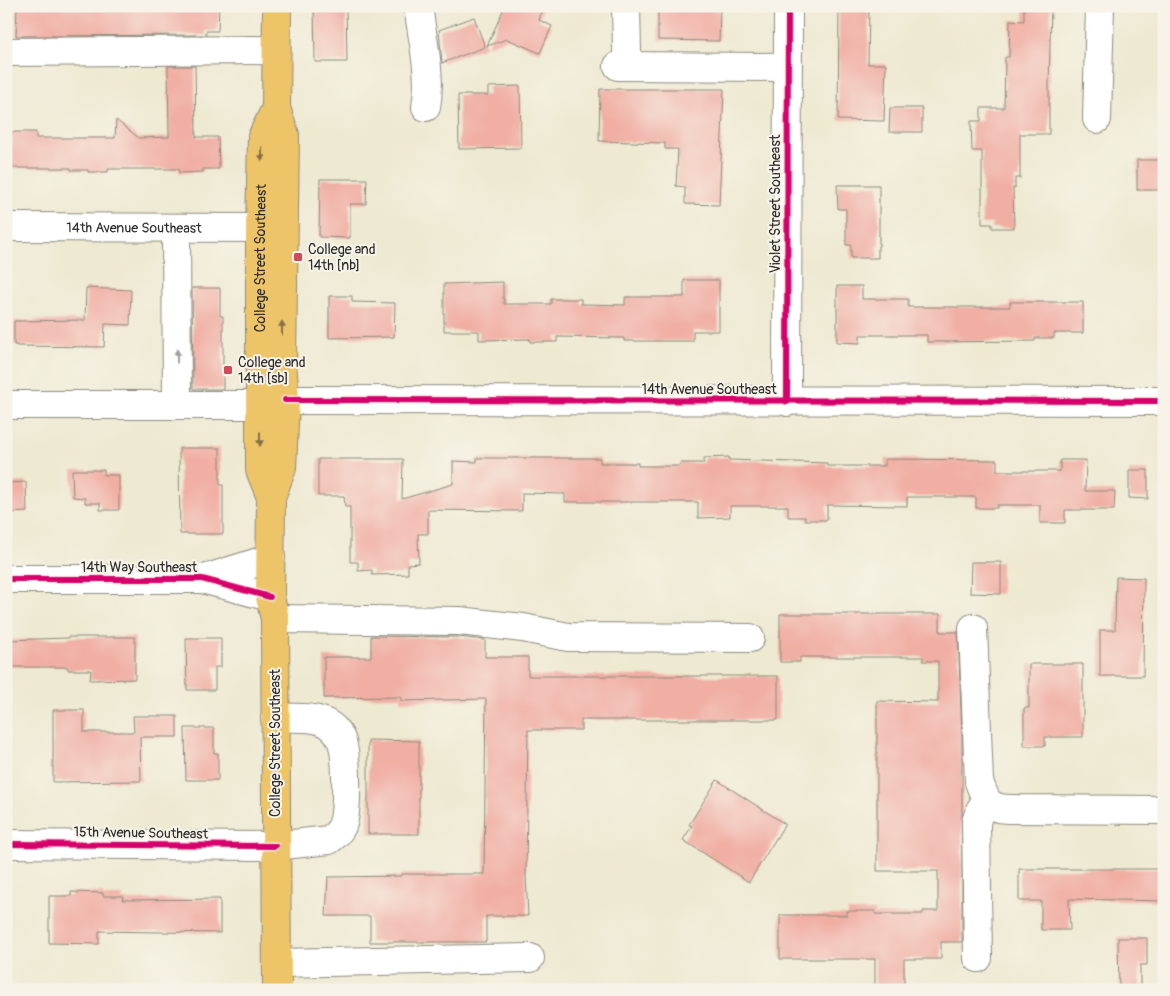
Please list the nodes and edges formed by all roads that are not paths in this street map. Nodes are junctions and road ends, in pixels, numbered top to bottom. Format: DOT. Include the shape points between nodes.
graph roads {
  1 [pos="277,6"];
  2 [pos="418,6"];
  3 [pos="626,6"];
  4 [pos="788,6"];
  5 [pos="1100,6"];
  6 [pos="276,50"];
  7 [pos="6,52"];
  8 [pos="788,67"];
  9 [pos="426,107"];
  10 [pos="276,108"];
  11 [pos="1097,119"];
  12 [pos="6,228"];
  13 [pos="176,228"];
  14 [pos="260,228"];
  15 [pos="1164,401"];
  16 [pos="272,402"];
  17 [pos="787,402"];
  18 [pos="6,405"];
  19 [pos="177,405"];
  20 [pos="271,558"];
  21 [pos="6,578"];
  22 [pos="202,579"];
  23 [pos="273,608"];
  24 [pos="973,628"];
  25 [pos="750,638"];
  26 [pos="275,718"];
  27 [pos="998,805"];
  28 [pos="1164,810"];
  29 [pos="6,844"];
  30 [pos="275,846"];
  31 [pos="530,958"];
  32 [pos="978,958"];
  33 [pos="277,963"];
  34 [pos="277,990"];
  1 -- 6 [label="main road, College Street Southeast"];
  2 -- 9 [label="street" via="427,76"];
  3 -- 8 [label="street" via="622,58"];
  4 -- 8 [label="street, Violet Street Southeast"];
  5 -- 11 [label="street"];
  6 -- 7 [label="street"];
  6 -- 10 [label="main road, College Street Southeast"];
  8 -- 17 [label="street, Violet Street Southeast"];
  10 -- 14 [label="main road, College Street Southeast, one-way" via="262,137"];
  16 -- 10 [label="main road, College Street Southeast, one-way" via="282,361 284,135"];
  12 -- 13 [label="street, 14th Avenue Southeast"];
  13 -- 14 [label="street, 14th Avenue Southeast"];
  19 -- 13 [label="street, one-way"];
  14 -- 16 [label="main road, College Street Southeast"];
  15 -- 17 [label="street, 14th Avenue Southeast"];
  16 -- 17 [label="street, 14th Avenue Southeast"];
  16 -- 19 [label="street, 14th Avenue Southeast"];
  16 -- 20 [label="main road, College Street Southeast" via="282,468 271,497"];
  18 -- 19 [label="street, 14th Avenue Southeast"];
  20 -- 22 [label="street, 14th Way Southeast"];
  20 -- 23 [label="main road, College Street Southeast"];
  21 -- 22 [label="street, 14th Way Southeast"];
  22 -- 23 [label="street, 14th Way Southeast"];
  23 -- 25 [label="street, 14th Way Southeast" via="459,621 568,636"];
  23 -- 26 [label="main road, College Street Southeast"];
  24 -- 27 [label="street" via="979,782"];
  26 -- 30 [label="main road, College Street Southeast"];
  26 -- 30 [label="street, 15th Avenue Southeast" via="318,719 332,726 342,740 345,816 342,827 329,840"];
  27 -- 28 [label="street"];
  27 -- 32 [label="street" via="980,810 976,822"];
  29 -- 30 [label="street, 15th Avenue Southeast"];
  30 -- 33 [label="main road, College Street Southeast"];
  31 -- 33 [label="street"];
  33 -- 34 [label="main road, College Street Southeast"];
}
